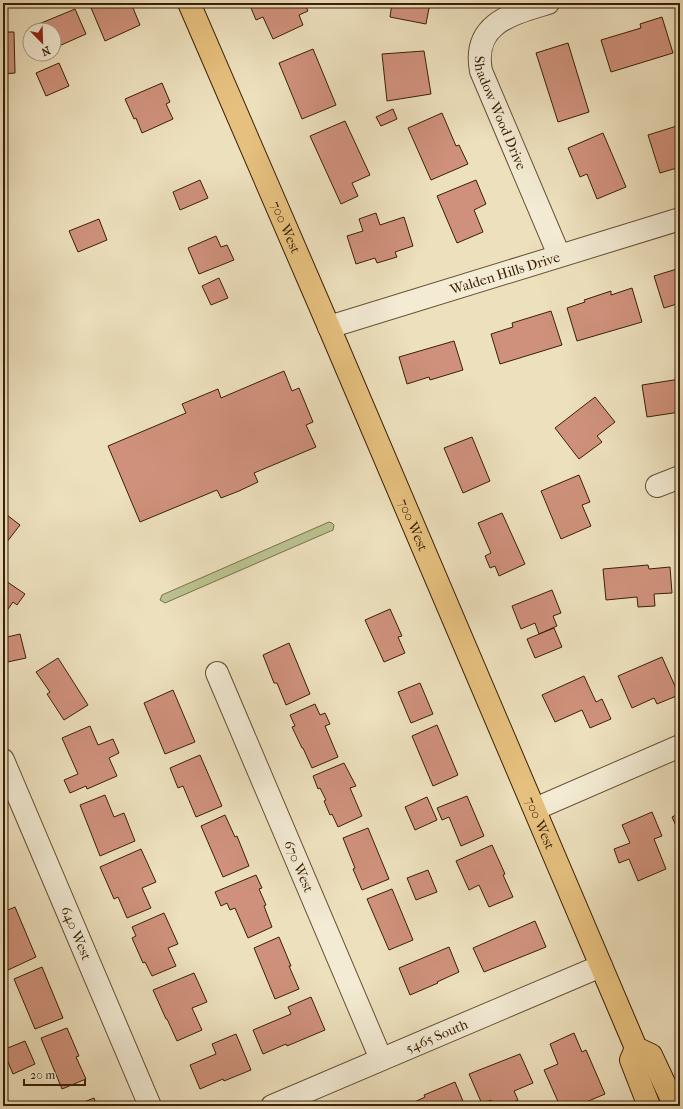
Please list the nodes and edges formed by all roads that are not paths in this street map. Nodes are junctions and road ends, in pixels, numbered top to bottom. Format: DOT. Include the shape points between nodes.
graph roads {
  1 [pos="189,3"];
  2 [pos="548,3"];
  3 [pos="680,219"];
  4 [pos="559,256"];
  5 [pos="329,327"];
  6 [pos="680,477"];
  7 [pos="656,486"];
  8 [pos="217,673"];
  9 [pos="680,746"];
  10 [pos="3,760"];
  11 [pos="535,809"];
  12 [pos="601,966"];
  13 [pos="636,1048"];
  14 [pos="381,1059"];
  15 [pos="150,1106"];
  16 [pos="272,1106"];
  17 [pos="649,1106"];
  18 [pos="675,1106"];
  1 -- 5 [label="main road, 700 West"];
  2 -- 4 [label="street, Shadow Wood Drive" via="517,12 493,26 485,36 479,60 481,71"];
  3 -- 4 [label="street, Walden Hills Drive"];
  4 -- 5 [label="street, Walden Hills Drive"];
  5 -- 11 [label="main road, 700 West"];
  6 -- 7 [label="street"];
  8 -- 14 [label="street, 670 West"];
  9 -- 11 [label="street"];
  10 -- 15 [label="street, 640 West"];
  11 -- 12 [label="main road, 700 West"];
  12 -- 13 [label="main road, 700 West"];
  12 -- 14 [label="street, 5465 South"];
  13 -- 17 [label="main road" via="631,1060"];
  13 -- 18 [label="main road" via="651,1055"];
  14 -- 16 [label="street, 5465 South"];
}
